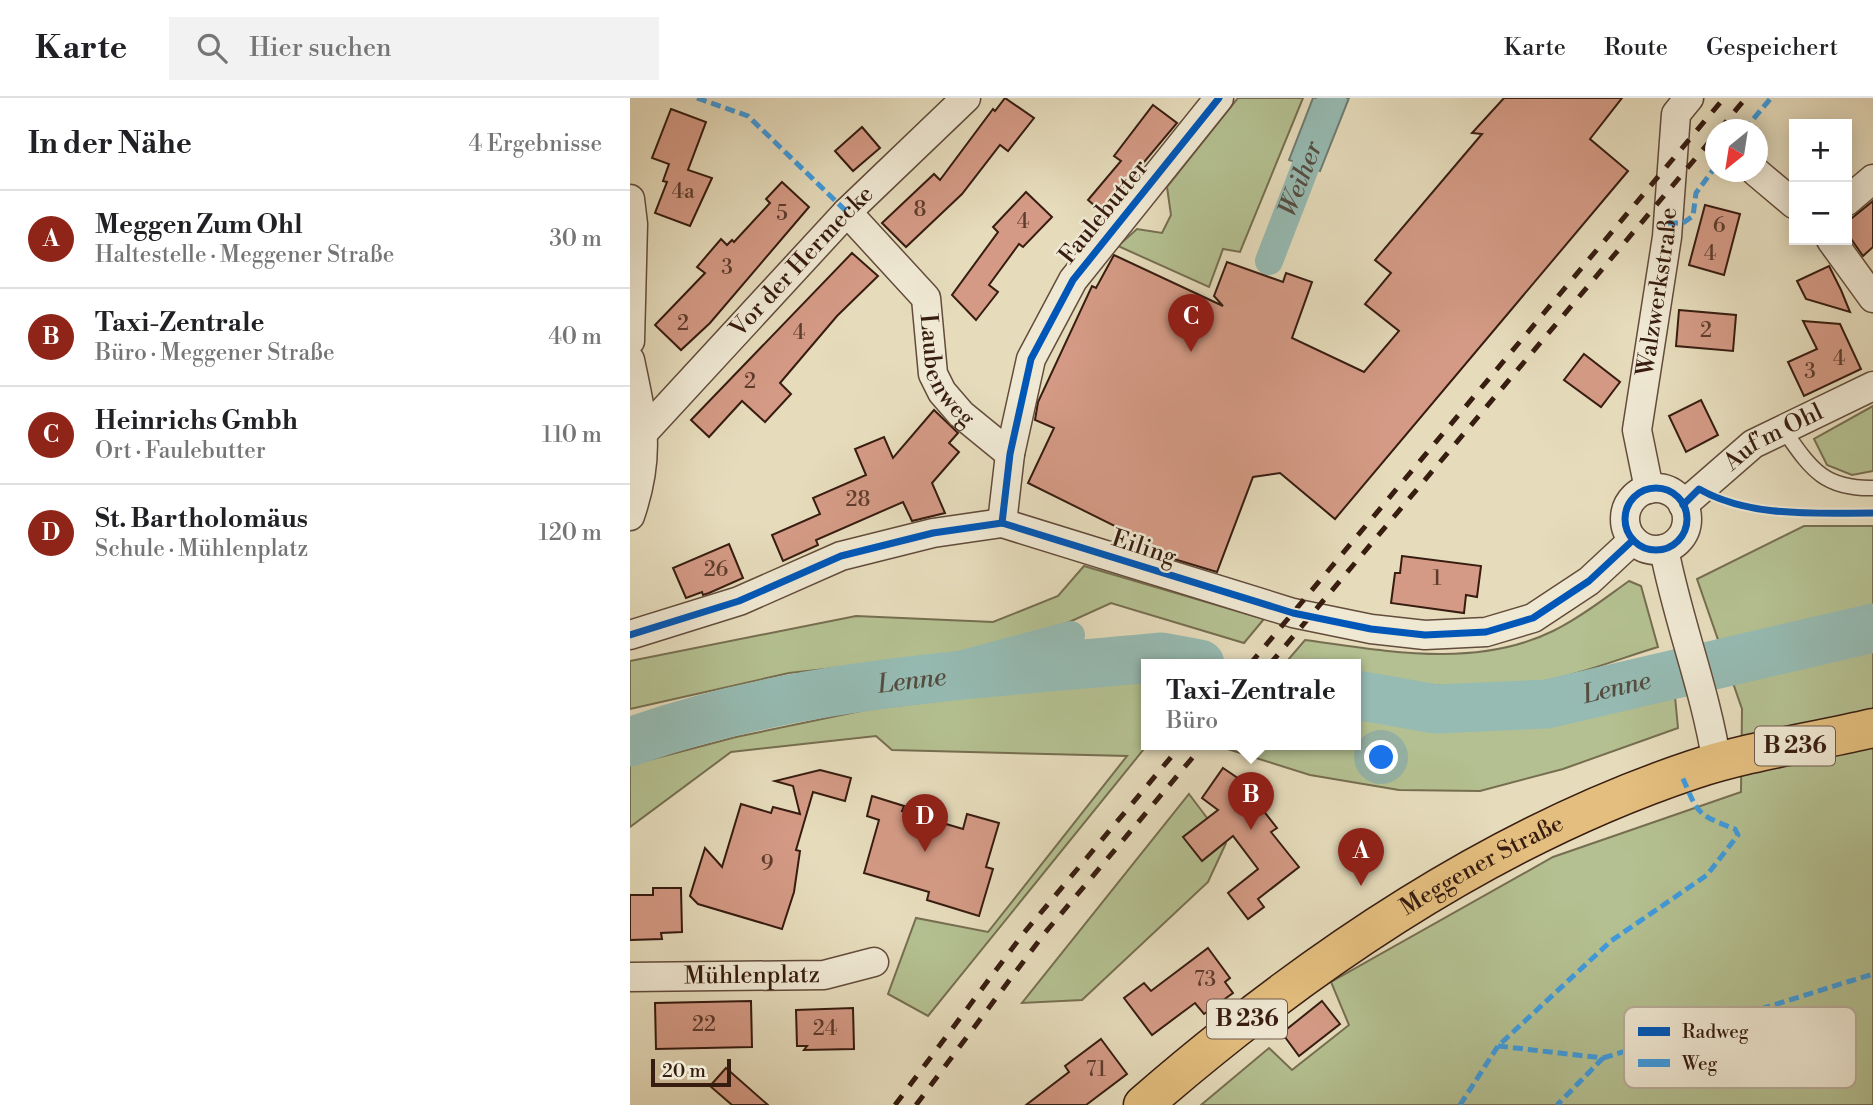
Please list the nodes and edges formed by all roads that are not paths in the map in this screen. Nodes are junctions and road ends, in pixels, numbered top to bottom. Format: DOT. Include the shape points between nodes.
graph roads {
  1 [pos="966,98"];
  2 [pos="1219,98"];
  3 [pos="1689,98"];
  4 [pos="1873,178"];
  5 [pos="1768,182"];
  6 [pos="1852,197"];
  7 [pos="630,199"];
  8 [pos="1789,200"];
  9 [pos="847,212"];
  10 [pos="1834,245"];
  11 [pos="1873,299"];
  12 [pos="630,341"];
  13 [pos="630,360"];
  14 [pos="1873,386"];
  15 [pos="1783,429"];
  16 [pos="645,431"];
  17 [pos="1010,454"];
  18 [pos="1873,488"];
  19 [pos="1649,489"];
  20 [pos="1683,505"];
  21 [pos="630,516"];
  22 [pos="1002,523"];
  23 [pos="1633,540"];
  24 [pos="1664,549"];
  25 [pos="630,635"];
  26 [pos="1873,728"];
  27 [pos="1717,764"];
  28 [pos="874,962"];
  29 [pos="630,977"];
  30 [pos="1143,1105"];
  1 -- 9 [label="street, Vor der Hermecke"];
  2 -- 17 [label="street, Faulebutter" via="1073,280 1031,359"];
  3 -- 19 [label="street, Walzwerkstraße" via="1676,114 1667,237 1637,430"];
  4 -- 6 [label="street"];
  5 -- 8 [label="street"];
  7 -- 12 [label="street"];
  9 -- 16 [label="street, Vor der Hermecke"];
  9 -- 17 [label="street, Laubenweg" via="926,298 933,374 942,392"];
  10 -- 11 [label="street"];
  13 -- 16 [label="street"];
  14 -- 15 [label="street, Auf'm Ohl"];
  15 -- 18 [label="lane" via="1811,467 1830,482"];
  15 -- 20 [label="street, Auf'm Ohl" via="1754,444"];
  16 -- 21 [label="street" via="642,482"];
  17 -- 22 [label="street, Faulebutter"];
  19 -- 20 [label="street" via="1665,490"];
  19 -- 23 [label="street" via="1634,498 1626,514"];
  20 -- 24 [label="street" via="1685,532"];
  22 -- 23 [label="street, Eiling" via="1293,613 1425,635 1486,632 1533,618 1589,580"];
  22 -- 25 [label="street, Eiling" via="933,533 841,556 739,601"];
  23 -- 24 [label="street" via="1648,549"];
  24 -- 27 [label="street" via="1710,719"];
  26 -- 27 [label="main road, Meggener Straße / B 236"];
  27 -- 30 [label="main road, Meggener Straße / B 236" via="1534,834 1355,940 1233,1029"];
  28 -- 29 [label="street, Mühlenplatz" via="824,975"];
}
